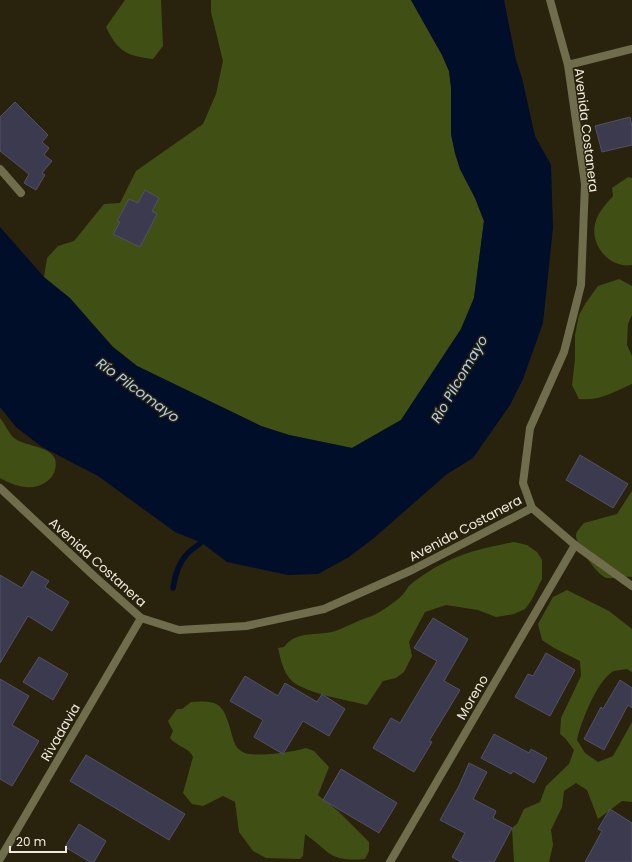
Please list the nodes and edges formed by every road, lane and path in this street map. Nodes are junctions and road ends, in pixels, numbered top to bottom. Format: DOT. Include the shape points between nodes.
graph roads {
  1 [pos="550,0"];
  2 [pos="632,49"];
  3 [pos="568,65"];
  4 [pos="0,169"];
  5 [pos="21,193"];
  6 [pos="0,488"];
  7 [pos="532,508"];
  8 [pos="575,545"];
  9 [pos="632,586"];
  10 [pos="141,618"];
  11 [pos="0,859"];
  12 [pos="390,862"];
  1 -- 3 [label="street, Avenida Costanera"];
  2 -- 3 [label="street"];
  3 -- 7 [label="street, Avenida Costanera" via="585,184 581,285 564,352 530,428 523,483"];
  4 -- 5 [label="street"];
  6 -- 10 [label="street, Avenida Costanera"];
  7 -- 8 [label="street"];
  7 -- 10 [label="street, Avenida Costanera" via="412,570 324,609 246,626 179,630"];
  8 -- 9 [label="street"];
  8 -- 12 [label="street, Moreno"];
  10 -- 11 [label="street, Rivadavia"];
}
